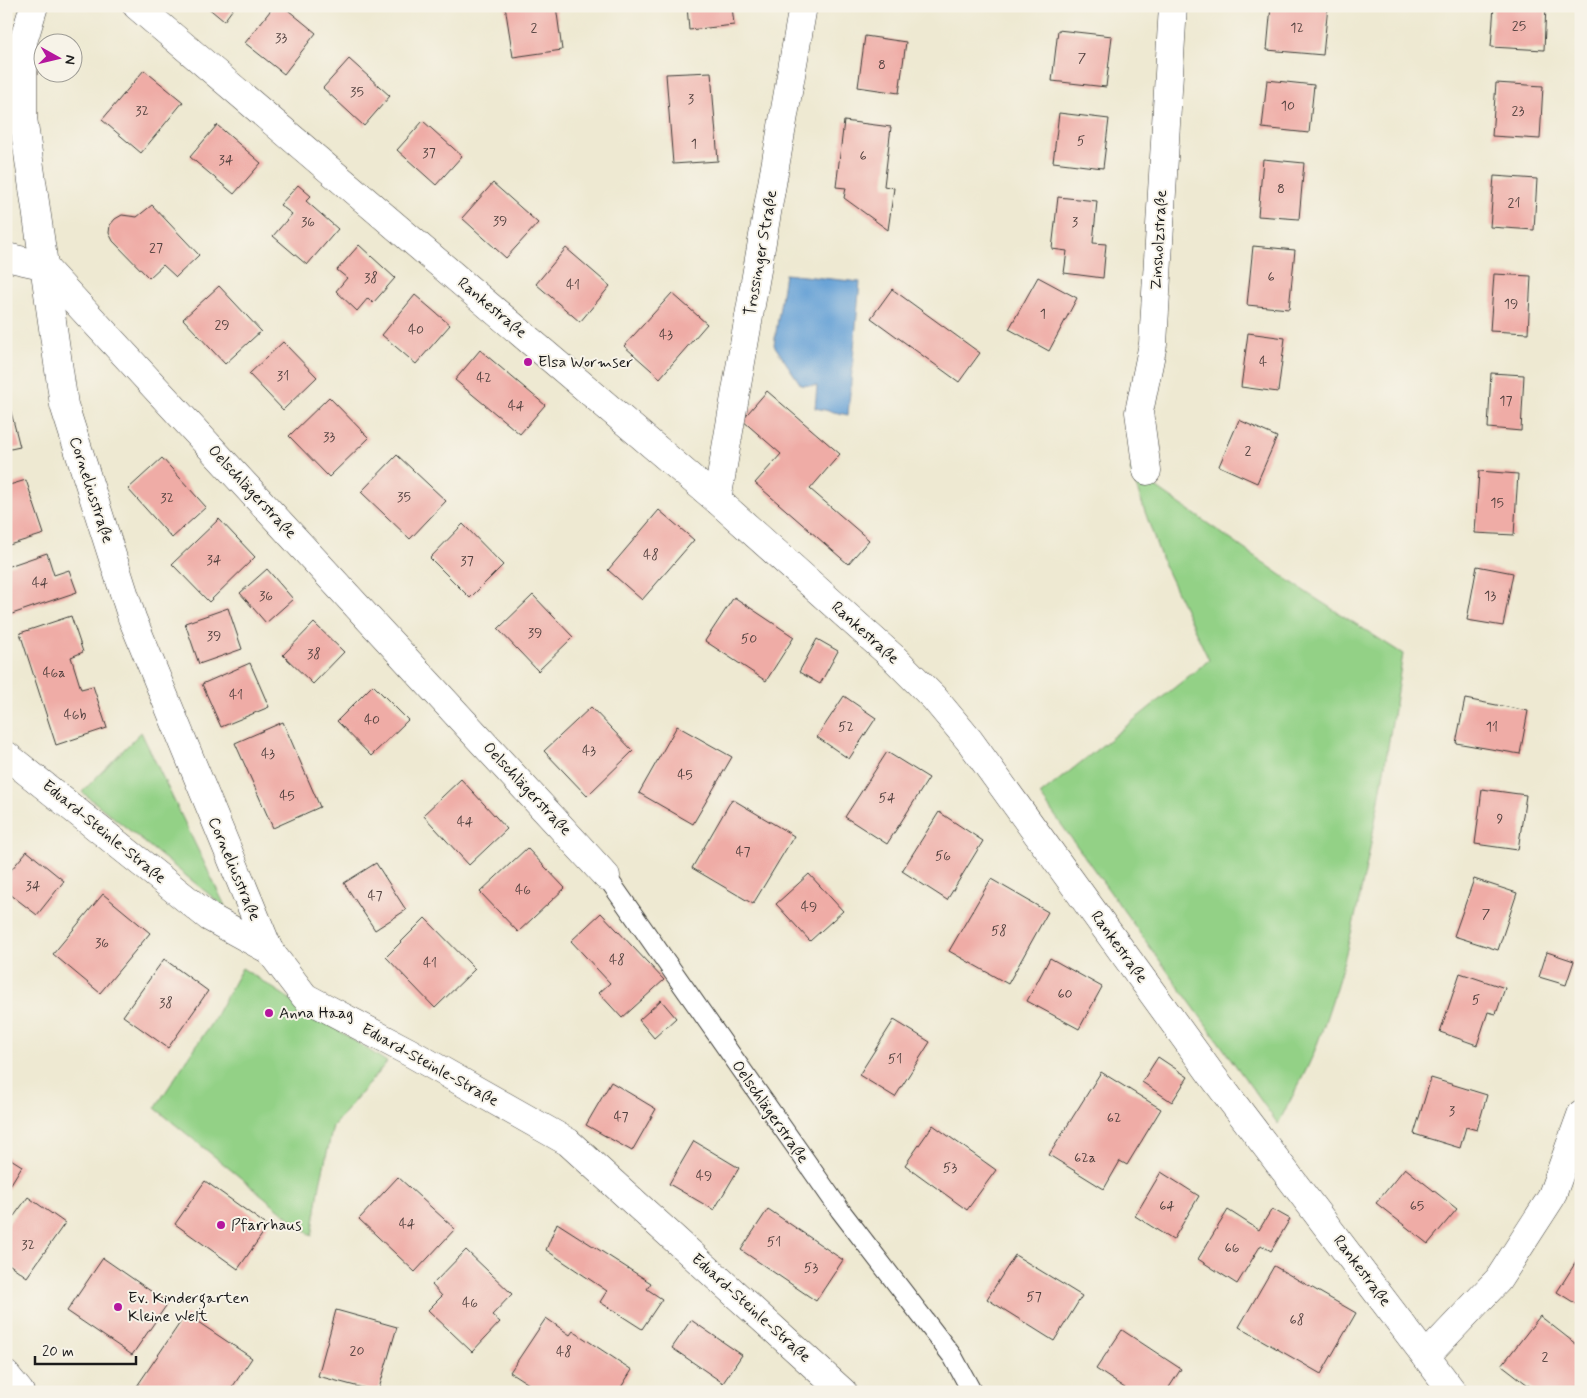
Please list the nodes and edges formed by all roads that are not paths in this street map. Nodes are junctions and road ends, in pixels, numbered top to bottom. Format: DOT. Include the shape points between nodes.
graph roads {
  1 [pos="34,6"];
  2 [pos="136,6"];
  3 [pos="802,6"];
  4 [pos="1173,6"];
  5 [pos="6,257"];
  6 [pos="42,265"];
  7 [pos="1146,471"];
  8 [pos="717,500"];
  9 [pos="6,754"];
  10 [pos="606,876"];
  11 [pos="269,950"];
  12 [pos="1581,1115"];
  13 [pos="1426,1356"];
  14 [pos="6,1375"];
  15 [pos="20,1392"];
  16 [pos="843,1392"];
  17 [pos="972,1392"];
  18 [pos="1453,1392"];
  1 -- 6 [label="street, Corneliusstraße" via="23,42 23,118"];
  2 -- 8 [label="street, Rankestraße"];
  3 -- 8 [label="street, Trossinger Straße"];
  4 -- 7 [label="street, Zinsholzstraße" via="1153,344 1139,412"];
  5 -- 6 [label="street"];
  6 -- 10 [label="street, Oelschlägerstraße"];
  6 -- 11 [label="street, Corneliusstraße" via="64,405 132,618"];
  8 -- 13 [label="street, Rankestraße" via="895,659 963,733 1216,1081"];
  9 -- 11 [label="street, Eduard-Steinle-Straße" via="209,917"];
  10 -- 17 [label="lane, Oelschlägerstraße" via="840,1210 953,1357"];
  11 -- 16 [label="street, Eduard-Steinle-Straße" via="305,997 568,1142"];
  12 -- 13 [label="street" via="1551,1198 1498,1280"];
  13 -- 18 [label="street, Rankestraße"];
  14 -- 15 [label="street"];
}
